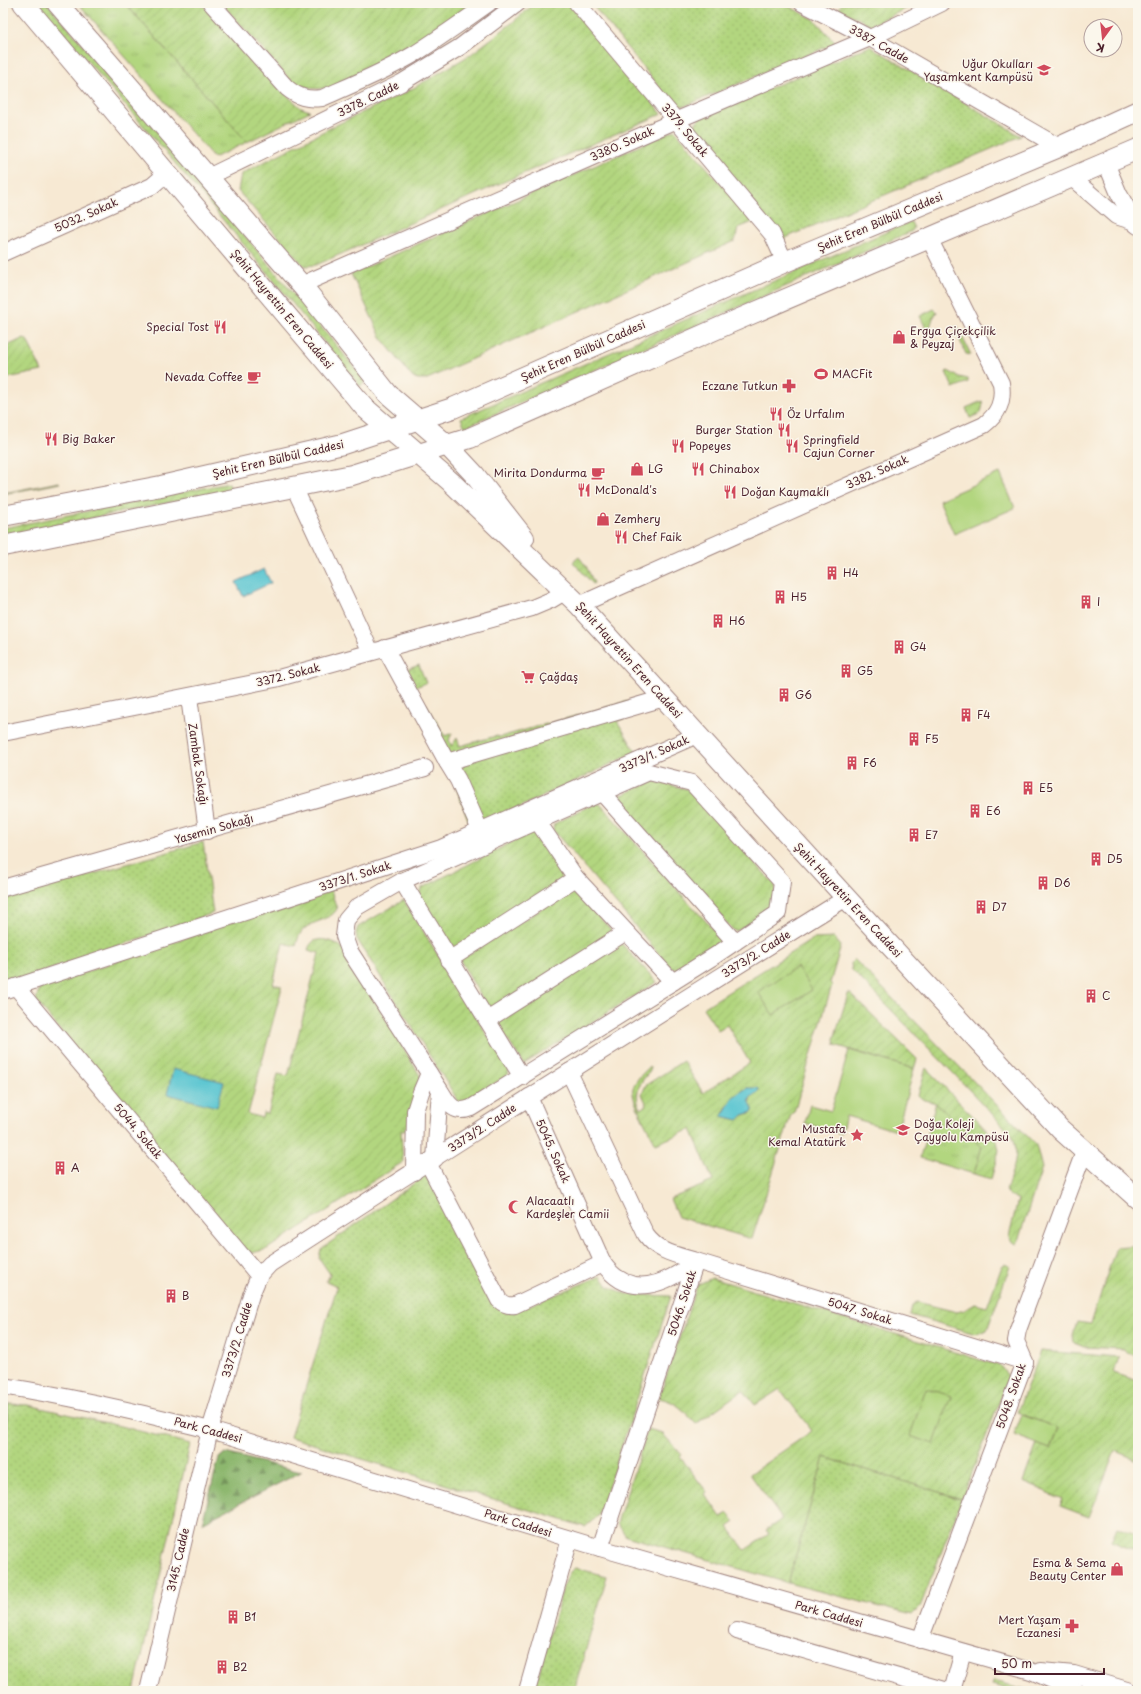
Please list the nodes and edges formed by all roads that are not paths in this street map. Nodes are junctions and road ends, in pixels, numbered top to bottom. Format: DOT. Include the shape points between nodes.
graph roads {
  1 [pos="23,3"];
  2 [pos="57,3"];
  3 [pos="211,3"];
  4 [pos="489,3"];
  5 [pos="518,3"];
  6 [pos="577,3"];
  7 [pos="802,3"];
  8 [pos="942,3"];
  9 [pos="870,38"];
  10 [pos="1138,111"];
  11 [pos="677,120"];
  12 [pos="1066,144"];
  13 [pos="1138,149"];
  14 [pos="1106,163"];
  15 [pos="166,173"];
  16 [pos="1080,174"];
  17 [pos="208,176"];
  18 [pos="926,203"];
  19 [pos="1137,225"];
  20 [pos="934,236"];
  21 [pos="3,253"];
  22 [pos="785,262"];
  23 [pos="301,285"];
  24 [pos="417,419"];
  25 [pos="390,429"];
  26 [pos="447,445"];
  27 [pos="419,454"];
  28 [pos="294,487"];
  29 [pos="3,516"];
  30 [pos="3,546"];
  31 [pos="572,598"];
  32 [pos="378,650"];
  33 [pos="189,697"];
  34 [pos="664,698"];
  35 [pos="3,733"];
  36 [pos="696,735"];
  37 [pos="447,762"];
  38 [pos="425,768"];
  39 [pos="603,794"];
  40 [pos="538,822"];
  41 [pos="480,830"];
  42 [pos="207,831"];
  43 [pos="576,878"];
  44 [pos="402,881"];
  45 [pos="3,888"];
  46 [pos="846,898"];
  47 [pos="626,932"];
  48 [pos="735,942"];
  49 [pos="449,960"];
  50 [pos="673,982"];
  51 [pos="10,989"];
  52 [pos="487,1020"];
  53 [pos="569,1072"];
  54 [pos="429,1073"];
  55 [pos="522,1076"];
  56 [pos="440,1090"];
  57 [pos="529,1097"];
  58 [pos="1084,1152"];
  59 [pos="432,1161"];
  60 [pos="414,1172"];
  61 [pos="1138,1200"];
  62 [pos="696,1261"];
  63 [pos="603,1263"];
  64 [pos="259,1276"];
  65 [pos="1025,1362"];
  66 [pos="3,1386"];
  67 [pos="210,1430"];
  68 [pos="570,1539"];
  69 [pos="600,1548"];
  70 [pos="737,1631"];
  71 [pos="920,1640"];
  72 [pos="963,1652"];
  73 [pos="1031,1671"];
  74 [pos="148,1691"];
  75 [pos="527,1691"];
  76 [pos="947,1691"];
  77 [pos="952,1691"];
  78 [pos="1077,1691"];
  79 [pos="1130,1691"];
  1 -- 15 [label="main road, Şehit Hayrettin Eren Caddesi"];
  2 -- 17 [label="main road, Şehit Hayrettin Eren Caddesi"];
  3 -- 4 [label="street" via="287,88 300,96 314,99 322,98 407,58"];
  5 -- 17 [label="street, 3378. Cadde" via="460,47 401,83"];
  6 -- 11 [label="street, 3379. Sokak"];
  7 -- 9 [label="street, 3387. Cadde"];
  8 -- 9 [label="street, 3380. Sokak"];
  9 -- 11 [label="street, 3380. Sokak"];
  9 -- 12 [label="street, 3387. Cadde"];
  10 -- 12 [label="main road, Şehit Eren Bülbül Caddesi"];
  11 -- 22 [label="street, 3379. Sokak" via="772,234"];
  11 -- 23 [label="street, 3380. Sokak"];
  12 -- 16 [label="main road"];
  12 -- 18 [label="main road, Şehit Eren Bülbül Caddesi"];
  13 -- 14 [label="main road"];
  14 -- 16 [label="main road"];
  14 -- 19 [label="street" via="1119,194"];
  15 -- 21 [label="street, 5032. Sokak" via="152,186"];
  15 -- 25 [label="main road, Şehit Hayrettin Eren Caddesi" via="365,408"];
  16 -- 19 [label="street" via="1116,216"];
  16 -- 20 [label="main road"];
  17 -- 23 [label="main road, Şehit Hayrettin Eren Caddesi"];
  18 -- 20 [label="main road"];
  18 -- 22 [label="main road, Şehit Eren Bülbül Caddesi"];
  20 -- 26 [label="main road" via="730,322 470,438"];
  20 -- 31 [label="street, 3382. Sokak" via="1001,383 1002,403 991,419 984,425"];
  22 -- 24 [label="main road, Şehit Eren Bülbül Caddesi" via="453,408"];
  23 -- 24 [label="main road, Şehit Hayrettin Eren Caddesi" via="388,394"];
  24 -- 25 [label="main road, Şehit Eren Bülbül Caddesi"];
  24 -- 26 [label="main road, Şehit Hayrettin Eren Caddesi"];
  25 -- 27 [label="main road, Şehit Hayrettin Eren Caddesi"];
  25 -- 29 [label="main road, Şehit Eren Bülbül Caddesi" via="343,444 169,484"];
  26 -- 27 [label="main road"];
  26 -- 31 [label="main road, Şehit Hayrettin Eren Caddesi" via="474,474"];
  27 -- 28 [label="main road" via="352,475"];
  27 -- 31 [label="main road, Şehit Hayrettin Eren Caddesi"];
  28 -- 30 [label="main road"];
  28 -- 32 [label="street"];
  31 -- 32 [label="street, 3372. Sokak" via="551,600 532,608"];
  31 -- 34 [label="main road, Şehit Hayrettin Eren Caddesi"];
  32 -- 33 [label="street, 3372. Sokak" via="275,679"];
  32 -- 37 [label="street"];
  33 -- 35 [label="street, 3372. Sokak"];
  33 -- 42 [label="street, Zambak Sokağı"];
  34 -- 36 [label="main road, Şehit Hayrettin Eren Caddesi"];
  34 -- 37 [label="street"];
  36 -- 41 [label="street, 3373/1. Sokak"];
  36 -- 46 [label="main road, Şehit Hayrettin Eren Caddesi"];
  37 -- 41 [label="street" via="458,780"];
  38 -- 42 [label="street, Yasemin Sokağı"];
  39 -- 40 [label="street"];
  39 -- 48 [label="street"];
  39 -- 48 [label="street" via="649,772 692,784 782,882 778,913"];
  40 -- 43 [label="street"];
  40 -- 44 [label="street"];
  41 -- 51 [label="street, 3373/1. Sokak" via="424,854"];
  42 -- 45 [label="street, Yasemin Sokağı"];
  43 -- 47 [label="street"];
  43 -- 49 [label="street"];
  44 -- 49 [label="street"];
  44 -- 54 [label="street" via="357,907 346,920 344,936 349,950"];
  46 -- 53 [label="street, 3373/2. Cadde"];
  46 -- 58 [label="main road, Şehit Hayrettin Eren Caddesi"];
  47 -- 50 [label="street"];
  47 -- 52 [label="street"];
  48 -- 50 [label="street"];
  49 -- 52 [label="street"];
  50 -- 55 [label="street"];
  51 -- 64 [label="street, 5044. Sokak"];
  52 -- 55 [label="street"];
  53 -- 57 [label="street, 3373/2. Cadde"];
  53 -- 62 [label="street, 5046. Sokak" via="646,1235 663,1250"];
  54 -- 56 [label="street"];
  54 -- 60 [label="street" via="415,1111"];
  55 -- 56 [label="street" via="464,1111 450,1106"];
  56 -- 59 [label="street"];
  57 -- 59 [label="street, 3373/2. Cadde"];
  57 -- 63 [label="street, 5045. Sokak"];
  58 -- 61 [label="main road, Şehit Hayrettin Eren Caddesi"];
  58 -- 65 [label="street, 5048. Sokak" via="1018,1330 1016,1342"];
  59 -- 60 [label="street, 3373/2. Cadde"];
  59 -- 63 [label="street" via="502,1303 515,1305"];
  60 -- 64 [label="street, 3373/2. Cadde" via="270,1264"];
  62 -- 63 [label="street, 5045. Sokak" via="678,1274 651,1285 627,1283 616,1278"];
  62 -- 65 [label="street, 5047. Sokak"];
  62 -- 69 [label="street, 5046. Sokak"];
  64 -- 67 [label="street, 3373/2. Cadde"];
  65 -- 71 [label="street, 5048. Sokak"];
  66 -- 67 [label="street, Park Caddesi" via="65,1397"];
  67 -- 68 [label="street, Park Caddesi"];
  67 -- 74 [label="street, 3145. Cadde"];
  68 -- 69 [label="street, Park Caddesi"];
  68 -- 75 [label="street"];
  69 -- 71 [label="street, Park Caddesi"];
  70 -- 76 [label="street"];
  71 -- 72 [label="street, Park Caddesi"];
  72 -- 73 [label="street, Park Caddesi"];
  72 -- 77 [label="street"];
  73 -- 78 [label="street, Park Caddesi"];
  73 -- 79 [label="street, Park Caddesi" via="1074,1674"];
}
